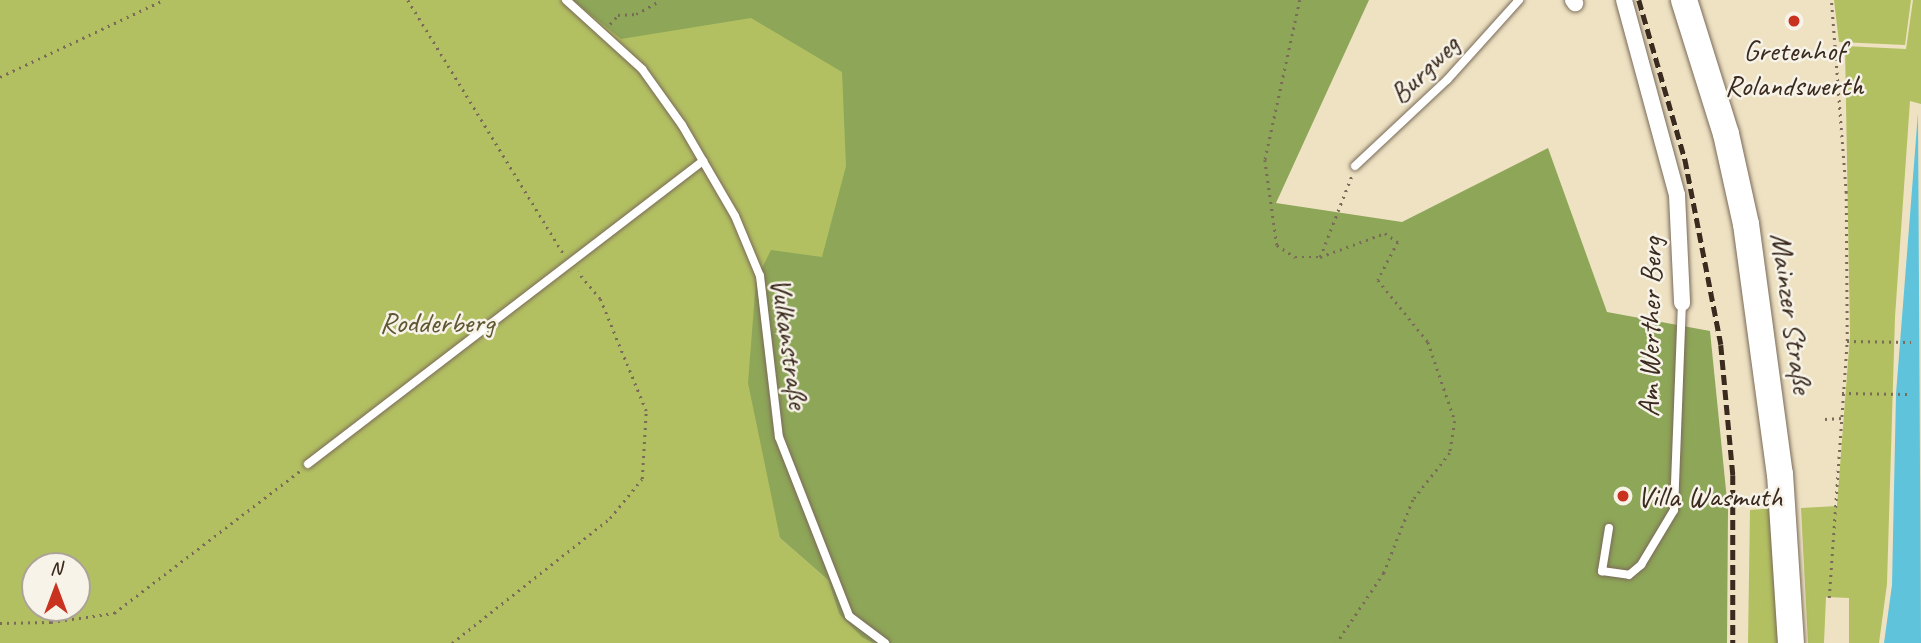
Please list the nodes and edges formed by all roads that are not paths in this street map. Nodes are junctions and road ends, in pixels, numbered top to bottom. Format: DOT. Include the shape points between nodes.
graph roads {
  1 [pos="566,0"];
  2 [pos="1519,0"];
  3 [pos="1624,0"];
  4 [pos="1684,0"];
  5 [pos="702,160"];
  6 [pos="1355,166"];
  7 [pos="1682,303"];
  8 [pos="309,464"];
  9 [pos="1609,528"];
  10 [pos="885,643"];
  11 [pos="1791,643"];
  1 -- 5 [label="lane, Vulkanstraße" via="642,69"];
  2 -- 6 [label="lane, Burgweg" via="1447,79"];
  3 -- 7 [label="street, Am Werther Berg" via="1677,195"];
  4 -- 11 [label="main road, Mainzer Straße" via="1726,134 1752,262 1785,528"];
  5 -- 8 [label="lane"];
  5 -- 10 [label="lane, Vulkanstraße" via="735,216 760,276 779,437 814,535 849,616"];
  7 -- 9 [label="lane, Am Werther Berg" via="1674,510 1641,565 1629,575 1602,571"];
}
